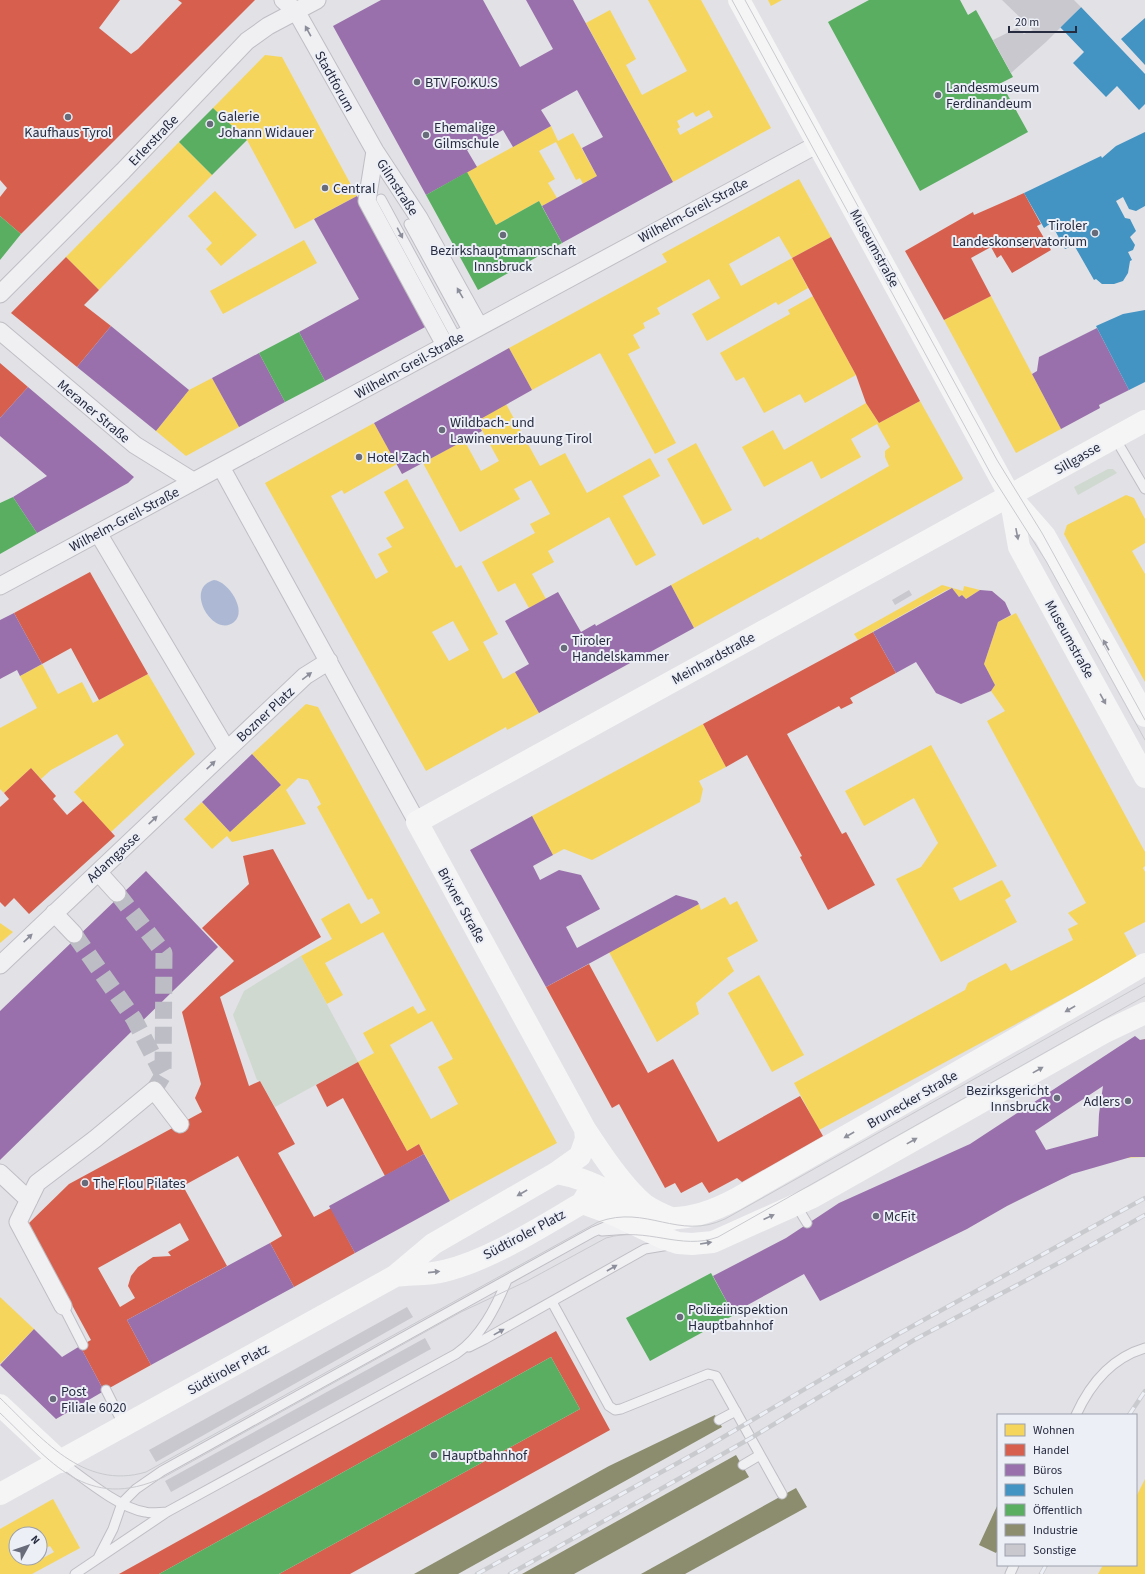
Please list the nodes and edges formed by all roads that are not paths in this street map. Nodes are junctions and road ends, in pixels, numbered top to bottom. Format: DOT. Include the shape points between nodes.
graph roads {
  1 [pos="283,0"];
  2 [pos="317,0"];
  3 [pos="739,0"];
  4 [pos="296,11"];
  5 [pos="818,144"];
  6 [pos="375,151"];
  7 [pos="381,199"];
  8 [pos="409,224"];
  9 [pos="0,294"];
  10 [pos="0,331"];
  11 [pos="462,336"];
  12 [pos="1145,421"];
  13 [pos="1114,437"];
  14 [pos="221,467"];
  15 [pos="193,482"];
  16 [pos="1145,488"];
  17 [pos="1010,496"];
  18 [pos="98,533"];
  19 [pos="0,586"];
  20 [pos="329,661"];
  21 [pos="1145,716"];
  22 [pos="227,750"];
  23 [pos="1145,777"];
  24 [pos="417,822"];
  25 [pos="98,872"];
  26 [pos="117,893"];
  27 [pos="54,913"];
  28 [pos="74,934"];
  29 [pos="1145,964"];
  30 [pos="0,965"];
  31 [pos="1145,1014"];
  32 [pos="180,1124"];
  33 [pos="585,1129"];
  34 [pos="597,1148"];
  35 [pos="0,1173"];
  36 [pos="556,1173"];
  37 [pos="593,1184"];
  38 [pos="29,1200"];
  39 [pos="582,1203"];
  40 [pos="626,1216"];
  41 [pos="673,1219"];
  42 [pos="593,1232"];
  43 [pos="678,1243"];
  44 [pos="395,1276"];
  45 [pos="507,1280"];
  46 [pos="552,1302"];
  47 [pos="63,1306"];
  48 [pos="83,1345"];
  49 [pos="1145,1348"];
  50 [pos="464,1349"];
  51 [pos="106,1390"];
  52 [pos="0,1405"];
  53 [pos="736,1411"];
  54 [pos="1076,1414"];
  55 [pos="719,1420"];
  56 [pos="124,1426"];
  57 [pos="760,1455"];
  58 [pos="61,1462"];
  59 [pos="743,1465"];
  60 [pos="0,1494"];
  61 [pos="782,1494"];
  62 [pos="122,1503"];
  63 [pos="167,1512"];
  64 [pos="98,1558"];
  65 [pos="75,1574"];
  1 -- 4 [label="street"];
  2 -- 4 [label="street, Erlerstraße"];
  3 -- 5 [label="street, Museumstraße"];
  6 -- 4 [label="street, Stadtforum, one-way"];
  4 -- 9 [label="street, Erlerstraße" via="247,41 123,171"];
  5 -- 11 [label="street, Wilhelm-Greil-Straße"];
  5 -- 17 [label="street, Museumstraße"];
  11 -- 6 [label="street, Gilmstraße, one-way" via="419,218"];
  6 -- 11 [label="street, Gilmstraße" via="367,201"];
  7 -- 11 [label="lane, one-way"];
  8 -- 11 [label="lane"];
  10 -- 15 [label="street, Meraner Straße" via="135,445"];
  11 -- 14 [label="street, Wilhelm-Greil-Straße"];
  12 -- 13 [label="street, Sillgasse"];
  13 -- 16 [label="lane"];
  13 -- 17 [label="street, Sillgasse"];
  14 -- 15 [label="street, Wilhelm-Greil-Straße"];
  14 -- 20 [label="street"];
  15 -- 18 [label="street, Wilhelm-Greil-Straße"];
  21 -- 17 [label="street, Museumstraße, one-way" via="1045,536"];
  17 -- 23 [label="street, Museumstraße, one-way" via="1019,546"];
  17 -- 24 [label="street, Meinhardstraße"];
  18 -- 19 [label="street, Wilhelm-Greil-Straße"];
  18 -- 22 [label="street, Bozner Platz"];
  22 -- 20 [label="street, Bozner Platz, one-way" via="305,676"];
  20 -- 24 [label="street, Brixner Straße"];
  25 -- 22 [label="street, Adamgasse, one-way"];
  24 -- 33 [label="street, Brixner Straße"];
  25 -- 26 [label="street"];
  25 -- 27 [label="street, Adamgasse"];
  27 -- 28 [label="street"];
  30 -- 27 [label="street, Adamgasse, one-way"];
  29 -- 41 [label="street, Brunecker Straße, one-way" via="1111,979 736,1199 707,1213"];
  43 -- 31 [label="street, one-way" via="713,1242 801,1214 1105,1032"];
  32 -- 38 [label="street" via="154,1090 37,1183"];
  33 -- 34 [label="street, Brixner Straße"];
  33 -- 36 [label="street, Südtiroler Platz" via="586,1139 580,1156"];
  34 -- 37 [label="street, Südtiroler Platz" via="599,1161"];
  34 -- 40 [label="lane" via="619,1184"];
  34 -- 41 [label="street" via="635,1195 658,1213"];
  35 -- 38 [label="street"];
  36 -- 37 [label="street, Südtiroler Platz" via="575,1176"];
  36 -- 44 [label="street, Südtiroler Platz, one-way" via="433,1244"];
  37 -- 39 [label="street, Südtiroler Platz"];
  37 -- 40 [label="street, Südtiroler Platz"];
  38 -- 47 [label="street" via="18,1222"];
  39 -- 40 [label="street, Südtiroler Platz"];
  44 -- 39 [label="street, Südtiroler Platz, one-way" via="444,1271 474,1261"];
  40 -- 41 [label="street, Südtiroler Platz" via="640,1212"];
  40 -- 42 [label="lane"];
  40 -- 42 [label="lane"];
  40 -- 42 [label="lane"];
  40 -- 43 [label="street, Südtiroler Platz"];
  42 -- 45 [label="lane"];
  46 -- 43 [label="lane, one-way" via="645,1249"];
  44 -- 56 [label="street, Südtiroler Platz"];
  45 -- 50 [label="lane" via="498,1302 480,1331"];
  45 -- 62 [label="lane" via="162,1471 136,1488"];
  50 -- 46 [label="lane, one-way"];
  46 -- 53 [label="lane" via="609,1406 615,1410 713,1374"];
  47 -- 48 [label="lane"];
  49 -- 54 [label="lane" via="1118,1360 1100,1376 1085,1395"];
  50 -- 63 [label="lane"];
  51 -- 56 [label="lane"];
  52 -- 58 [label="street"];
  53 -- 55 [label="lane"];
  53 -- 57 [label="lane"];
  56 -- 58 [label="street, Südtiroler Platz"];
  57 -- 59 [label="lane"];
  57 -- 61 [label="lane"];
  58 -- 60 [label="street, Südtiroler Platz"];
  58 -- 62 [label="lane" via="104,1494"];
  62 -- 63 [label="lane" via="145,1512"];
  62 -- 64 [label="lane"];
  63 -- 64 [label="lane"];
  64 -- 65 [label="lane"];
}
